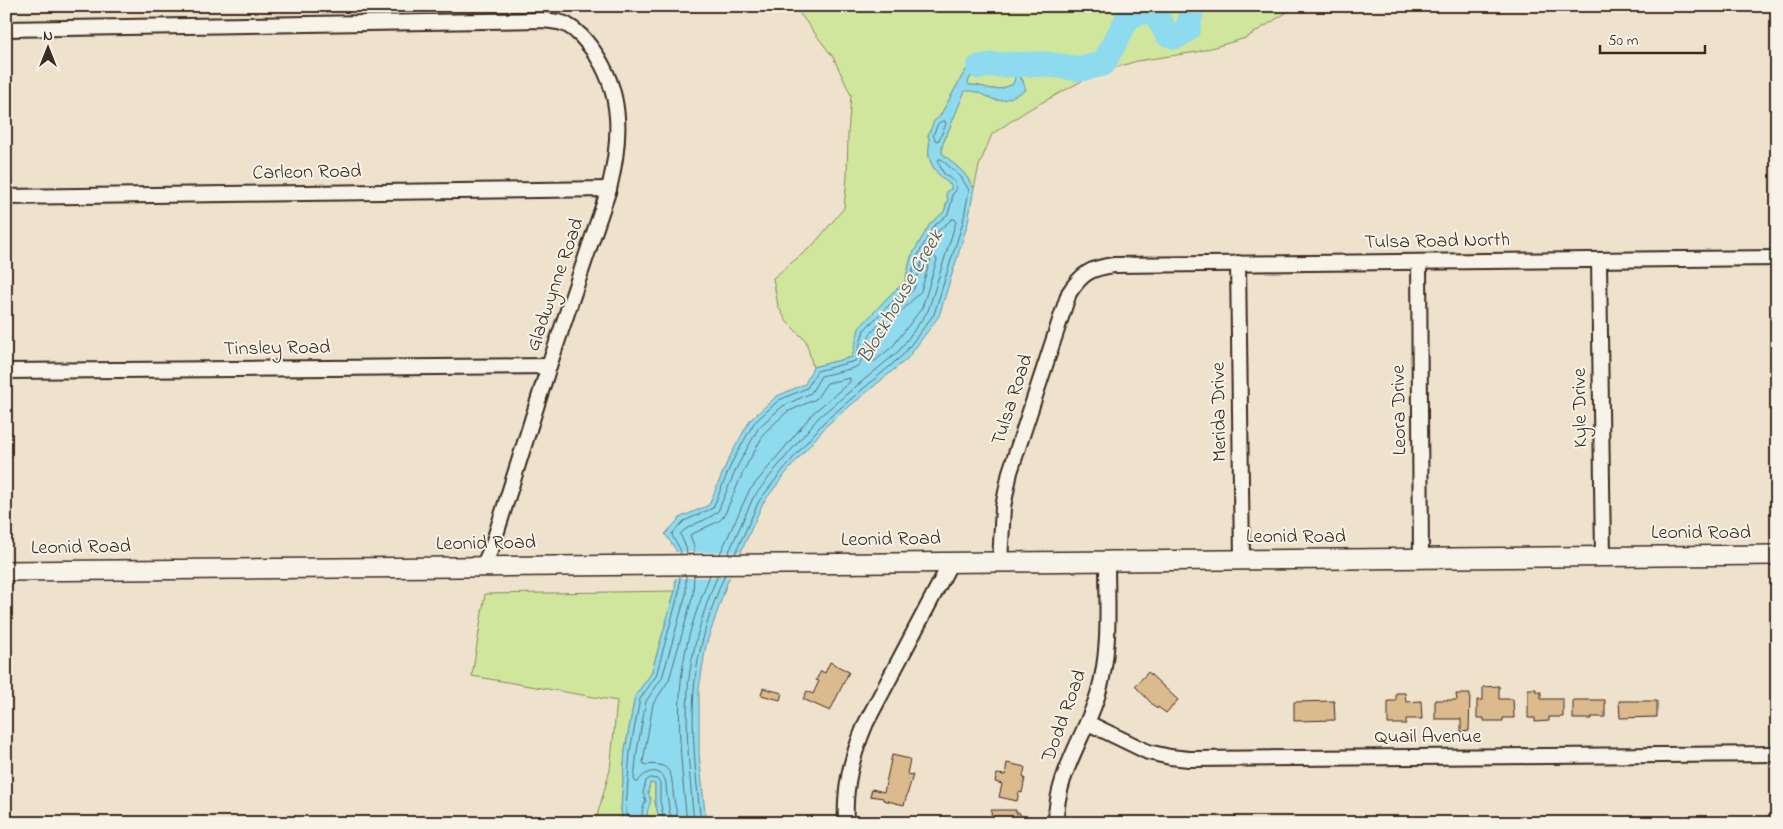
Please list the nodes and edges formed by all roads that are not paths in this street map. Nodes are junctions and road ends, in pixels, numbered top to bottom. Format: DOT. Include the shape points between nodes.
graph roads {
  1 [pos="6,29"];
  2 [pos="609,190"];
  3 [pos="6,197"];
  4 [pos="1777,258"];
  5 [pos="1599,260"];
  6 [pos="1418,262"];
  7 [pos="1238,263"];
  8 [pos="1098,267"];
  9 [pos="549,366"];
  10 [pos="6,371"];
  11 [pos="1777,555"];
  12 [pos="1603,556"];
  13 [pos="1421,558"];
  14 [pos="1242,560"];
  15 [pos="1107,561"];
  16 [pos="951,562"];
  17 [pos="1000,562"];
  18 [pos="483,566"];
  19 [pos="6,571"];
  20 [pos="1088,722"];
  21 [pos="1777,754"];
  22 [pos="846,823"];
  23 [pos="1056,823"];
  1 -- 2 [label="street, Gladwynne Road" via="541,20 566,24 583,37 601,61 613,92 618,112 618,134"];
  2 -- 3 [label="street, Carleon Road"];
  2 -- 9 [label="street, Gladwynne Road"];
  4 -- 5 [label="street, Tulsa Road North"];
  5 -- 6 [label="street, Tulsa Road North"];
  5 -- 12 [label="street, Kyle Drive"];
  6 -- 7 [label="street, Tulsa Road North"];
  6 -- 13 [label="street, Leora Drive"];
  7 -- 8 [label="street, Tulsa Road North" via="1114,264"];
  7 -- 14 [label="street, Merida Drive"];
  8 -- 17 [label="street, Tulsa Road" via="1086,272 1069,293 1010,472 1003,507"];
  9 -- 10 [label="street, Tinsley Road"];
  9 -- 18 [label="street, Gladwynne Road" via="492,547"];
  11 -- 12 [label="street, Leonid Road"];
  12 -- 13 [label="street, Leonid Road"];
  13 -- 14 [label="street, Leonid Road"];
  14 -- 15 [label="street, Leonid Road"];
  15 -- 17 [label="street, Leonid Road"];
  15 -- 20 [label="street, Dodd Road" via="1105,658"];
  16 -- 17 [label="street, Leonid Road"];
  16 -- 18 [label="street, Leonid Road"];
  16 -- 22 [label="street" via="866,723 846,784"];
  18 -- 19 [label="street, Leonid Road"];
  20 -- 21 [label="street, Quail Avenue" via="1148,752 1189,759"];
  20 -- 23 [label="street, Dodd Road" via="1061,786"];
}
